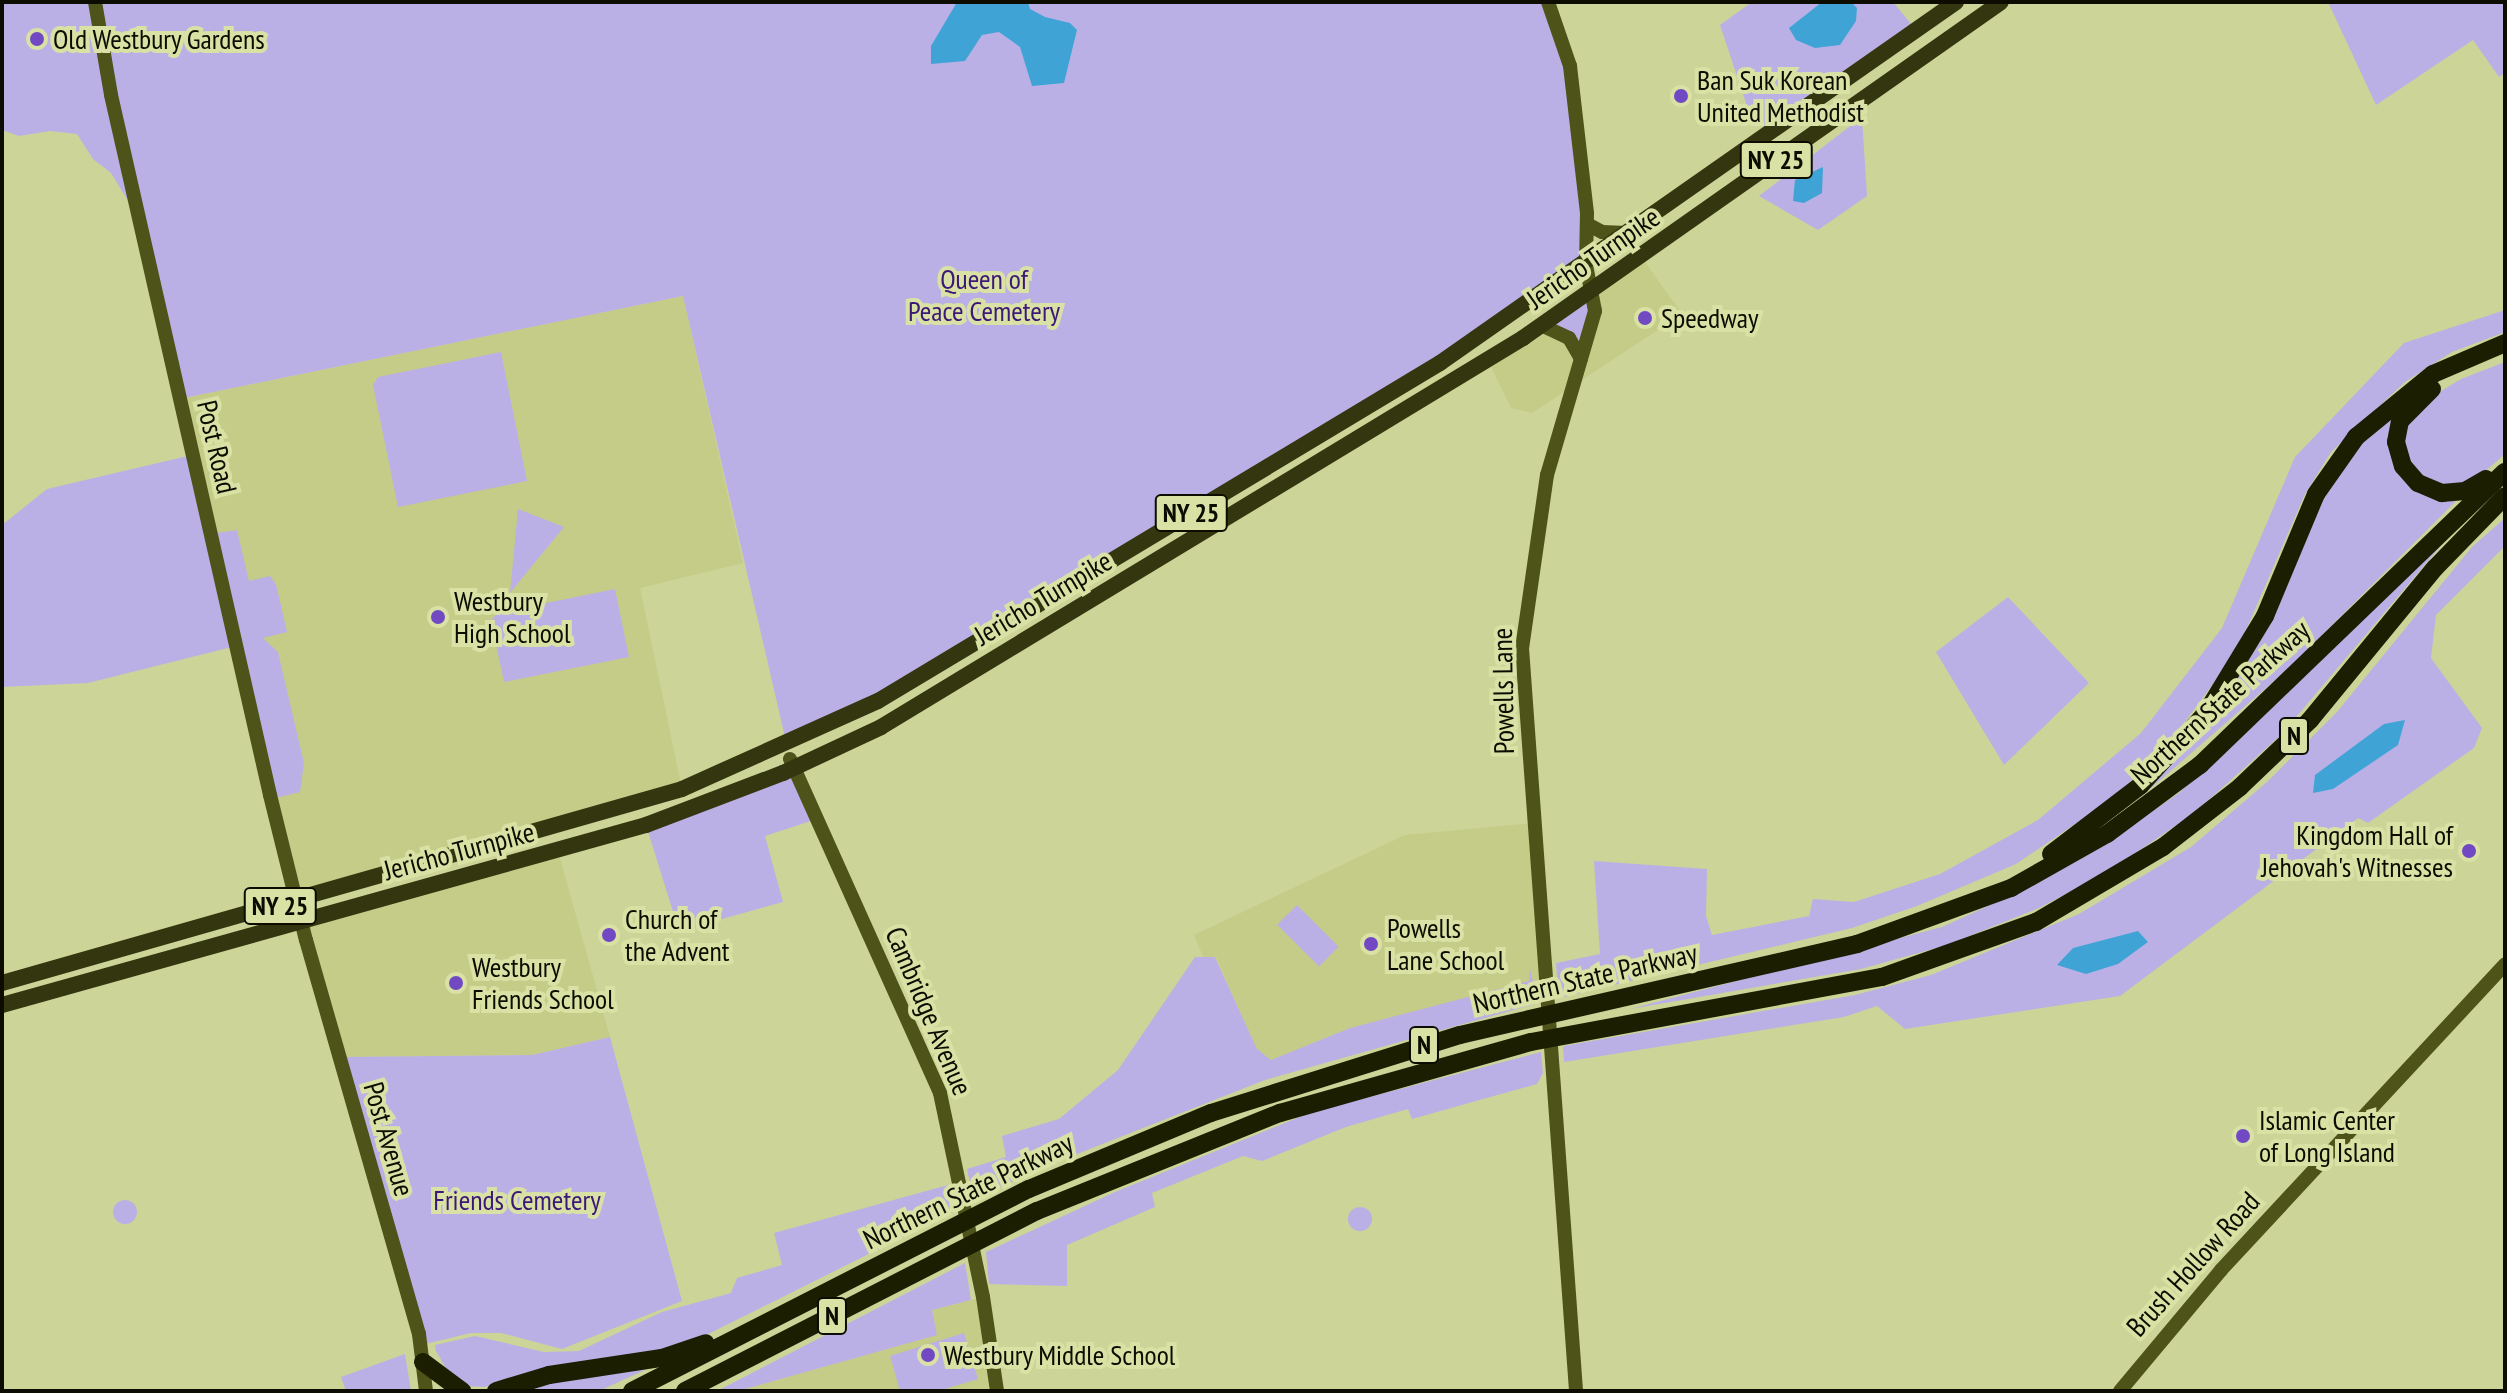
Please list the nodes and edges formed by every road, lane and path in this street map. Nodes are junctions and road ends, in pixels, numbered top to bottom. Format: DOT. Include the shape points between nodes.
graph roads {
  1 [pos="95,2"];
  2 [pos="1548,2"];
  3 [pos="1956,2"];
  4 [pos="2001,2"];
  5 [pos="1587,224"];
  6 [pos="1627,233"];
  7 [pos="1586,265"];
  8 [pos="1592,291"];
  9 [pos="1541,325"];
  10 [pos="2505,343"];
  11 [pos="2505,355"];
  12 [pos="1581,359"];
  13 [pos="2505,466"];
  14 [pos="2505,472"];
  15 [pos="2505,496"];
  16 [pos="2505,506"];
  17 [pos="792,764"];
  18 [pos="556,828"];
  19 [pos="562,850"];
  20 [pos="297,902"];
  21 [pos="300,920"];
  22 [pos="2036,922"];
  23 [pos="1919,924"];
  24 [pos="2505,964"];
  25 [pos="2,983"];
  26 [pos="2,1005"];
  27 [pos="770,1322"];
  28 [pos="423,1362"];
  29 [pos="693,1388"];
  30 [pos="426,1391"];
  31 [pos="462,1391"];
  32 [pos="496,1391"];
  33 [pos="632,1391"];
  34 [pos="997,1391"];
  35 [pos="1576,1391"];
  36 [pos="2120,1391"];
  1 -- 20 [label="street, Post Road" via="138,217"];
  2 -- 5 [label="street, Powells Lane" via="1570,66"];
  3 -- 6 [label="main road, Jericho Turnpike / NY 25"];
  4 -- 8 [label="main road, Jericho Turnpike / NY 25"];
  5 -- 6 [label="street" via="1602,232"];
  5 -- 7 [label="street, Powells Lane"];
  6 -- 7 [label="main road, Jericho Turnpike / NY 25"];
  7 -- 8 [label="street, Powells Lane"];
  7 -- 18 [label="main road, Jericho Turnpike / NY 25" via="1440,363 878,701 682,789"];
  8 -- 9 [label="main road, Jericho Turnpike / NY 25"];
  8 -- 12 [label="street, Powells Lane" via="1595,311"];
  9 -- 12 [label="street" via="1569,338"];
  9 -- 17 [label="main road, Jericho Turnpike / NY 25" via="881,727"];
  10 -- 23 [label="highway" via="2422,381 2379,414 2345,450 2308,510 2273,599 2241,659 2206,713 2158,769 2074,839"];
  11 -- 13 [label="highway" via="2464,371 2418,399 2402,417 2396,442 2407,473 2436,492 2471,489"];
  12 -- 35 [label="street, Powells Lane" via="1547,475 1522,648"];
  14 -- 23 [label="highway, Northern State Parkway / N" via="2175,785 2039,875"];
  15 -- 22 [label="highway, Northern State Parkway / N" via="2425,579 2310,720 2240,787 2154,853"];
  16 -- 22 [label="highway" via="2452,559 2335,702 2250,789 2135,874 2081,906"];
  17 -- 19 [label="main road, Jericho Turnpike / NY 25" via="676,815"];
  17 -- 34 [label="street, Cambridge Avenue" via="940,1093"];
  18 -- 19 [label="main road"];
  18 -- 20 [label="main road, Jericho Turnpike / NY 25"];
  19 -- 21 [label="main road, Jericho Turnpike / NY 25"];
  20 -- 21 [label="street, Post Avenue"];
  20 -- 25 [label="main road, Jericho Turnpike / NY 25"];
  21 -- 26 [label="main road, Jericho Turnpike / NY 25"];
  21 -- 28 [label="street, Post Avenue"];
  22 -- 29 [label="highway, Northern State Parkway / N" via="1882,977 1564,1034 1373,1083 1189,1146 983,1237"];
  23 -- 27 [label="highway, Northern State Parkway / N" via="1826,952 1522,1020 1355,1064 1150,1137 955,1226"];
  24 -- 36 [label="street, Brush Hollow Road" via="2231,1259"];
  27 -- 32 [label="highway" via="672,1355 538,1377"];
  27 -- 33 [label="highway, Northern State Parkway / N"];
  28 -- 30 [label="street, Post Avenue"];
  28 -- 31 [label="highway"];
}
